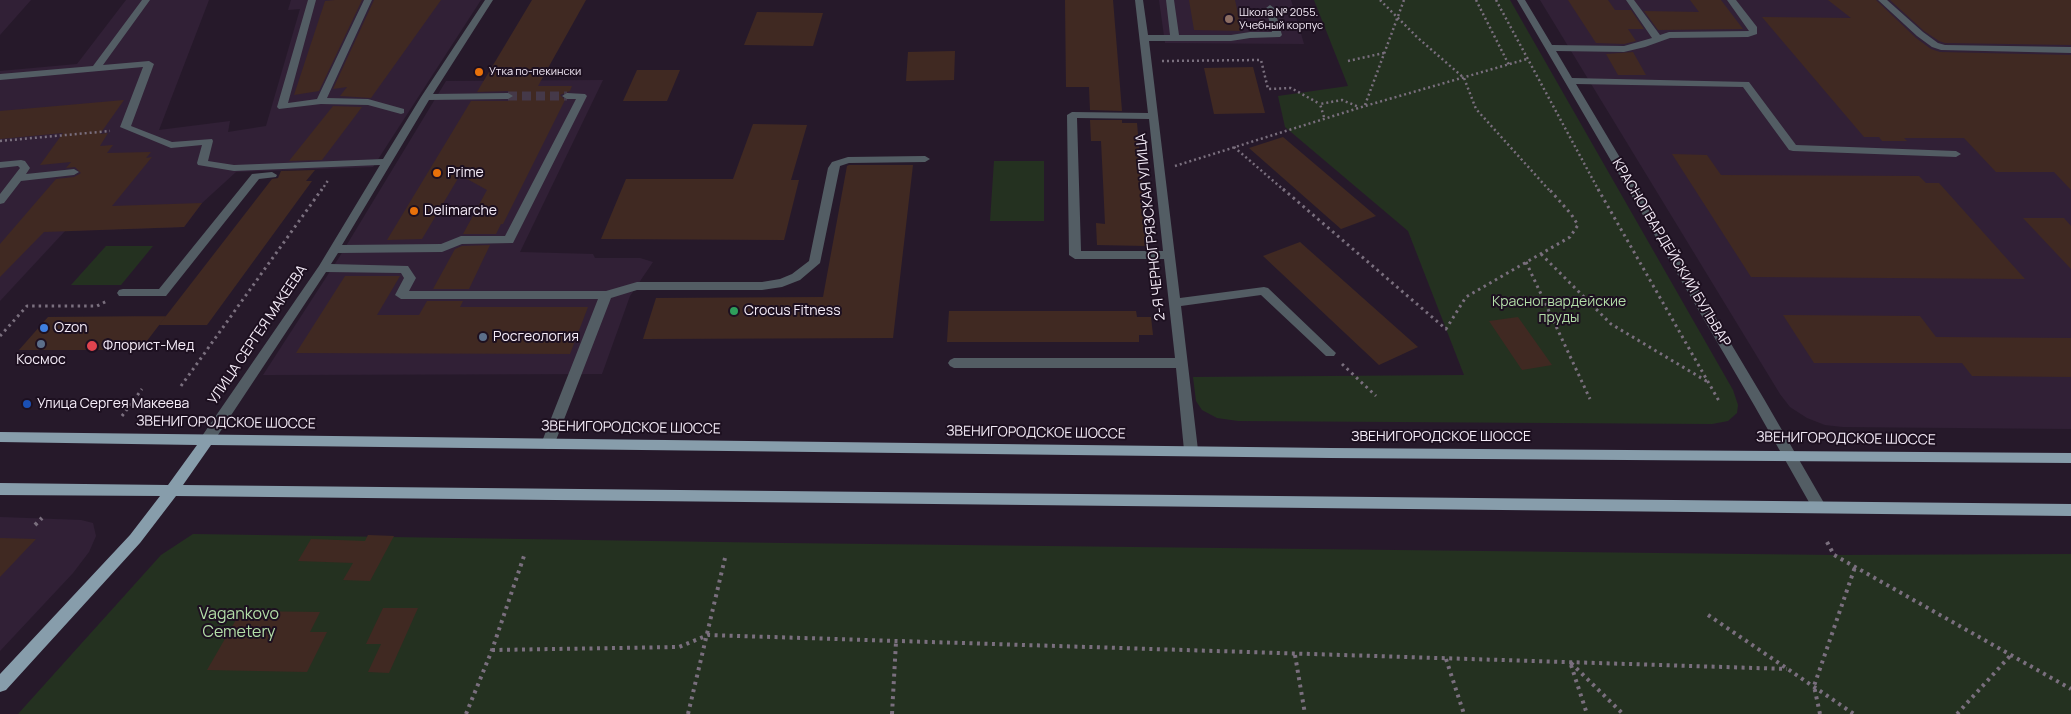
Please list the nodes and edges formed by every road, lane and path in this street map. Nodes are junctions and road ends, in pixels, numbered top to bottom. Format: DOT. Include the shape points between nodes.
graph roads {
  1 [pos="146,0"];
  2 [pos="312,0"];
  3 [pos="368,0"];
  4 [pos="488,0"];
  5 [pos="1139,0"];
  6 [pos="1170,0"];
  7 [pos="1380,0"];
  8 [pos="1404,0"];
  9 [pos="1476,0"];
  10 [pos="1496,0"];
  11 [pos="1521,0"];
  12 [pos="1630,0"];
  13 [pos="1731,0"];
  14 [pos="1882,0"];
  15 [pos="1270,8"];
  16 [pos="1398,16"];
  17 [pos="1144,38"];
  18 [pos="1176,38"];
  19 [pos="1657,38"];
  20 [pos="1550,48"];
  21 [pos="2071,50"];
  22 [pos="1384,53"];
  23 [pos="1528,59"];
  24 [pos="1159,61"];
  25 [pos="1348,62"];
  26 [pos="1509,64"];
  27 [pos="96,68"];
  28 [pos="0,77"];
  29 [pos="1464,78"];
  30 [pos="1569,81"];
  31 [pos="508,96"];
  32 [pos="568,96"];
  33 [pos="426,97"];
  34 [pos="321,101"];
  35 [pos="1320,104"];
  36 [pos="1365,106"];
  37 [pos="1360,108"];
  38 [pos="401,111"];
  39 [pos="1154,116"];
  40 [pos="1324,117"];
  41 [pos="110,131"];
  42 [pos="0,141"];
  43 [pos="1234,147"];
  44 [pos="1956,154"];
  45 [pos="925,159"];
  46 [pos="0,165"];
  47 [pos="385,166"];
  48 [pos="1160,170"];
  49 [pos="74,172"];
  50 [pos="334,172"];
  51 [pos="17,178"];
  52 [pos="0,201"];
  53 [pos="335,249"];
  54 [pos="1541,254"];
  55 [pos="1169,255"];
  56 [pos="1526,262"];
  57 [pos="323,268"];
  58 [pos="123,293"];
  59 [pos="606,295"];
  60 [pos="1174,302"];
  61 [pos="0,336"];
  62 [pos="1330,353"];
  63 [pos="954,363"];
  64 [pos="1180,363"];
  65 [pos="1708,382"];
  66 [pos="180,386"];
  67 [pos="142,390"];
  68 [pos="1376,396"];
  69 [pos="1590,399"];
  70 [pos="1719,400"];
  71 [pos="122,416"];
  72 [pos="0,437"];
  73 [pos="207,440"];
  74 [pos="548,444"];
  75 [pos="1191,450"];
  76 [pos="1789,455"];
  77 [pos="2071,458"];
  78 [pos="0,489"];
  79 [pos="172,491"];
  80 [pos="1819,507"];
  81 [pos="2071,510"];
  82 [pos="42,518"];
  83 [pos="35,525"];
  84 [pos="1826,542"];
  85 [pos="524,556"];
  86 [pos="725,558"];
  87 [pos="1855,567"];
  88 [pos="1708,615"];
  89 [pos="708,635"];
  90 [pos="896,642"];
  91 [pos="492,650"];
  92 [pos="1296,655"];
  93 [pos="2010,656"];
  94 [pos="1446,659"];
  95 [pos="1571,663"];
  96 [pos="1787,669"];
  97 [pos="0,685"];
  98 [pos="1814,686"];
  99 [pos="2071,689"];
  100 [pos="466,714"];
  101 [pos="688,714"];
  102 [pos="892,714"];
  103 [pos="1305,714"];
  104 [pos="1464,714"];
  105 [pos="1588,714"];
  106 [pos="1623,714"];
  107 [pos="1820,714"];
  108 [pos="1854,714"];
  109 [pos="1957,714"];
  1 -- 27 [label="street"];
  2 -- 34 [label="street" via="282,107"];
  3 -- 34 [label="street"];
  4 -- 33 [label="street, УЛИЦА СЕРГЕЯ МАКЕЕВА"];
  5 -- 17 [label="street, 2-Я ЧЕРНОГРЯЗСКАЯ УЛИЦА"];
  6 -- 18 [label="street"];
  7 -- 16 [label="path"];
  8 -- 16 [label="path"];
  9 -- 26 [label="path"];
  10 -- 23 [label="path"];
  11 -- 20 [label="street, КРАСНОГВАРДЕЙСКИЙ БУЛЬВАР"];
  12 -- 19 [label="street"];
  13 -- 19 [label="street" via="1754,32 1680,34"];
  14 -- 21 [label="street" via="1927,40 1944,48"];
  15 -- 18 [label="street" via="1277,35"];
  16 -- 22 [label="path"];
  16 -- 29 [label="path"];
  17 -- 18 [label="street"];
  17 -- 39 [label="street, 2-Я ЧЕРНОГРЯЗСКАЯ УЛИЦА"];
  19 -- 20 [label="street" via="1624,48"];
  20 -- 30 [label="street, КРАСНОГВАРДЕЙСКИЙ БУЛЬВАР"];
  22 -- 25 [label="path"];
  22 -- 36 [label="path"];
  23 -- 26 [label="path"];
  23 -- 65 [label="path"];
  24 -- 35 [label="path" via="1261,60 1268,89 1291,88"];
  26 -- 29 [label="path"];
  27 -- 28 [label="street"];
  27 -- 47 [label="street" via="149,64 125,127 171,145 208,141 202,163 234,168"];
  29 -- 36 [label="path"];
  29 -- 54 [label="path" via="1476,109 1543,181 1578,225 1570,237"];
  30 -- 44 [label="street" via="1746,84 1793,148"];
  30 -- 76 [label="street, КРАСНОГВАРДЕЙСКИЙ БУЛЬВАР"];
  31 -- 33 [label="street"];
  32 -- 53 [label="street" via="582,96 509,240 460,240 442,248"];
  33 -- 47 [label="street, УЛИЦА СЕРГЕЯ МАКЕЕВА"];
  34 -- 38 [label="street" via="368,102"];
  35 -- 37 [label="path" via="1342,100"];
  35 -- 40 [label="path"];
  36 -- 37 [label="path"];
  37 -- 43 [label="path"];
  39 -- 48 [label="street, 2-Я ЧЕРНОГРЯЗСКАЯ УЛИЦА"];
  39 -- 55 [label="street" via="1072,115 1075,254"];
  41 -- 42 [label="path"];
  43 -- 48 [label="path"];
  43 -- 56 [label="path" via="1446,329 1466,298"];
  45 -- 59 [label="street" via="848,160 836,164 832,168 814,263 796,278 762,286 637,286"];
  46 -- 51 [label="street" via="21,163 25,168"];
  47 -- 50 [label="street"];
  47 -- 53 [label="street, УЛИЦА СЕРГЕЯ МАКЕЕВА"];
  48 -- 55 [label="street, 2-Я ЧЕРНОГРЯЗСКАЯ УЛИЦА"];
  49 -- 51 [label="street"];
  50 -- 58 [label="street" via="256,176 162,293"];
  50 -- 66 [label="path"];
  51 -- 52 [label="street"];
  53 -- 57 [label="street, УЛИЦА СЕРГЕЯ МАКЕЕВА"];
  54 -- 56 [label="path"];
  54 -- 65 [label="path" via="1611,324"];
  55 -- 60 [label="street, 2-Я ЧЕРНОГРЯЗСКАЯ УЛИЦА"];
  56 -- 69 [label="path"];
  57 -- 59 [label="street" via="404,269 410,278 401,295"];
  57 -- 73 [label="street, УЛИЦА СЕРГЕЯ МАКЕЕВА"];
  58 -- 61 [label="path" via="97,306 27,306"];
  59 -- 74 [label="street"];
  60 -- 62 [label="street" via="1264,291"];
  60 -- 64 [label="street, 2-Я ЧЕРНОГРЯЗСКАЯ УЛИЦА"];
  62 -- 68 [label="path"];
  63 -- 64 [label="street"];
  64 -- 75 [label="street, 2-Я ЧЕРНОГРЯЗСКАЯ УЛИЦА"];
  65 -- 70 [label="path"];
  67 -- 71 [label="path"];
  72 -- 73 [label="main road, ЗВЕНИГОРОДСКОЕ ШОССЕ"];
  73 -- 74 [label="main road, ЗВЕНИГОРОДСКОЕ ШОССЕ"];
  73 -- 79 [label="main road, УЛИЦА СЕРГЕЯ МАКЕЕВА"];
  74 -- 75 [label="main road, ЗВЕНИГОРОДСКОЕ ШОССЕ"];
  75 -- 76 [label="main road, ЗВЕНИГОРОДСКОЕ ШОССЕ"];
  76 -- 77 [label="main road, ЗВЕНИГОРОДСКОЕ ШОССЕ"];
  76 -- 80 [label="street, КРАСНОГВАРДЕЙСКИЙ БУЛЬВАР"];
  78 -- 79 [label="main road"];
  79 -- 80 [label="main road"];
  79 -- 97 [label="main road, УЛИЦА СЕРГЕЯ МАКЕЕВА" via="135,539"];
  80 -- 81 [label="main road"];
  82 -- 83 [label="path"];
  84 -- 87 [label="path" via="1834,554"];
  85 -- 91 [label="path"];
  86 -- 89 [label="path"];
  87 -- 93 [label="path"];
  87 -- 98 [label="path"];
  88 -- 96 [label="path"];
  89 -- 90 [label="path"];
  89 -- 91 [label="path" via="679,647"];
  89 -- 101 [label="path"];
  90 -- 92 [label="path"];
  90 -- 102 [label="path"];
  91 -- 100 [label="path"];
  92 -- 94 [label="path"];
  92 -- 103 [label="path"];
  93 -- 99 [label="path"];
  93 -- 109 [label="path"];
  94 -- 95 [label="path"];
  94 -- 104 [label="path"];
  95 -- 96 [label="path"];
  95 -- 105 [label="path"];
  95 -- 106 [label="path"];
  96 -- 98 [label="path"];
  98 -- 107 [label="path"];
  98 -- 108 [label="path"];
}
